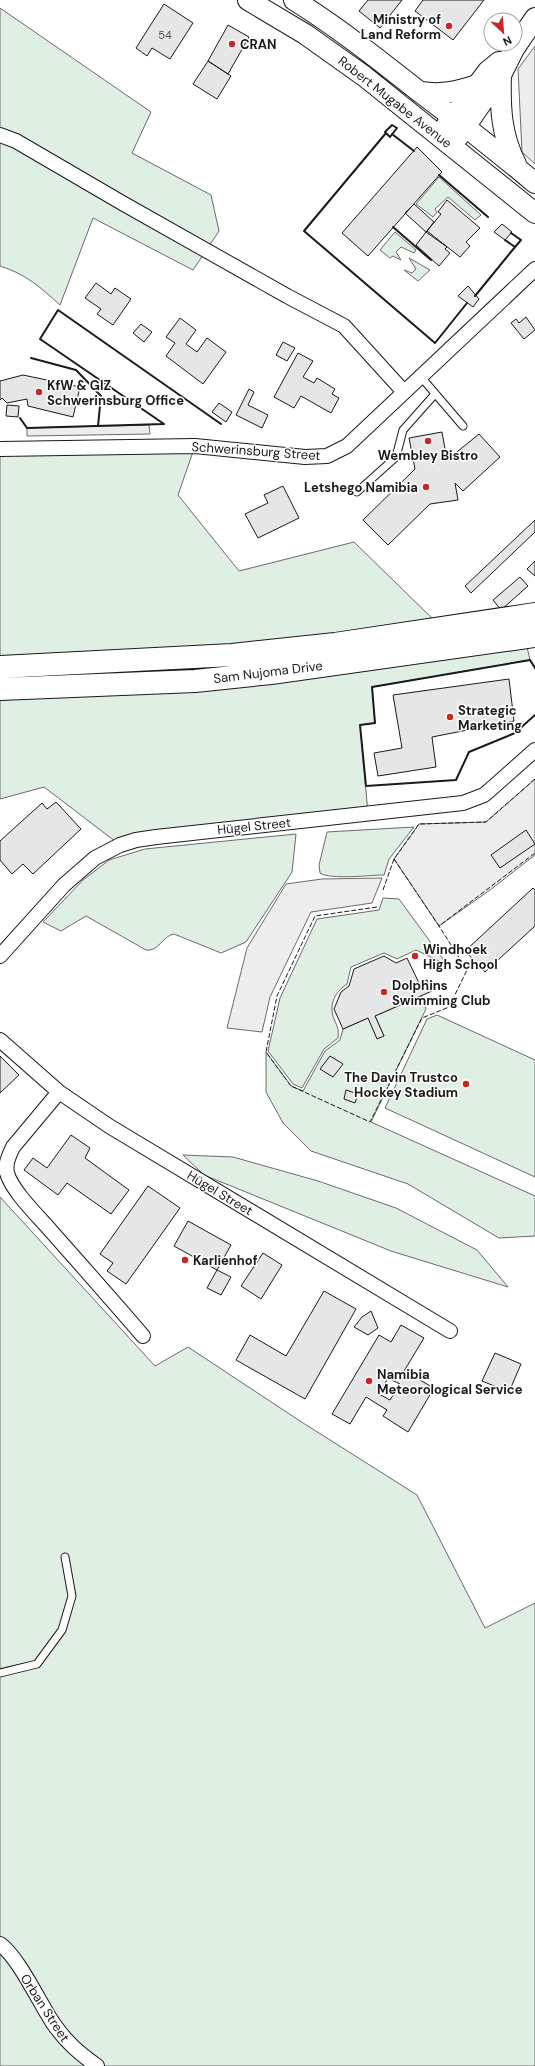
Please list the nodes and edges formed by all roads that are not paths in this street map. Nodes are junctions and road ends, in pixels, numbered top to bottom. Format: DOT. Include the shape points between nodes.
graph roads {
  1 [pos="248,0"];
  2 [pos="294,0"];
  3 [pos="535,18"];
  4 [pos="523,36"];
  5 [pos="510,52"];
  6 [pos="512,52"];
  7 [pos="501,75"];
  8 [pos="477,85"];
  9 [pos="421,92"];
  10 [pos="460,121"];
  11 [pos="0,136"];
  12 [pos="446,140"];
  13 [pos="519,169"];
  14 [pos="535,183"];
  15 [pos="535,213"];
  16 [pos="535,269"];
  17 [pos="421,377"];
  18 [pos="404,392"];
  19 [pos="435,394"];
  20 [pos="463,426"];
  21 [pos="0,449"];
  22 [pos="357,492"];
  23 [pos="535,614"];
  24 [pos="535,636"];
  25 [pos="0,667"];
  26 [pos="0,689"];
  27 [pos="535,750"];
  28 [pos="0,956"];
  29 [pos="0,1040"];
  30 [pos="59,1092"];
  31 [pos="450,1331"];
  32 [pos="143,1336"];
  33 [pos="65,1558"];
  34 [pos="0,1673"];
  35 [pos="0,1944"];
  36 [pos="96,2066"];
  1 -- 12 [label="main road, Robert Mugabe Avenue" via="305,34"];
  2 -- 9 [label="main road, Robert Mugabe Avenue" via="333,24"];
  3 -- 4 [label="main road"];
  5 -- 8 [label="main road" via="488,71"];
  6 -- 7 [label="main road"];
  7 -- 10 [label="main road"];
  7 -- 13 [label="main road" via="500,109 503,131 508,149"];
  8 -- 9 [label="main road" via="451,93"];
  8 -- 10 [label="main road"];
  9 -- 10 [label="main road, Robert Mugabe Avenue"];
  10 -- 12 [label="main road"];
  10 -- 13 [label="main road, Robert Mugabe Avenue"];
  11 -- 18 [label="street" via="16,141 144,216 344,326"];
  12 -- 15 [label="main road, Robert Mugabe Avenue"];
  13 -- 14 [label="main road, Robert Mugabe Avenue"];
  16 -- 17 [label="street, Schwerinsburg Street"];
  17 -- 18 [label="street, Schwerinsburg Street"];
  17 -- 19 [label="lane"];
  18 -- 21 [label="street, Schwerinsburg Street" via="347,446 327,456 305,457 195,446"];
  19 -- 20 [label="lane"];
  19 -- 22 [label="lane" via="403,430 396,457"];
  23 -- 25 [label="highway, Sam Nujoma Drive" via="335,644 232,655"];
  24 -- 26 [label="highway, Sam Nujoma Drive" via="271,673 195,681"];
  27 -- 28 [label="street, Hügel Street" via="484,795 464,803 156,837 120,845 94,858 64,885"];
  29 -- 30 [label="street, Hügel Street"];
  30 -- 31 [label="street, Hügel Street" via="116,1130"];
  30 -- 32 [label="street" via="13,1147 6,1166 8,1174 14,1186 40,1218"];
  33 -- 34 [label="lane" via="72,1596 62,1630 37,1664"];
  35 -- 36 [label="street, Orban Street" via="20,1969 71,2047"];
}
